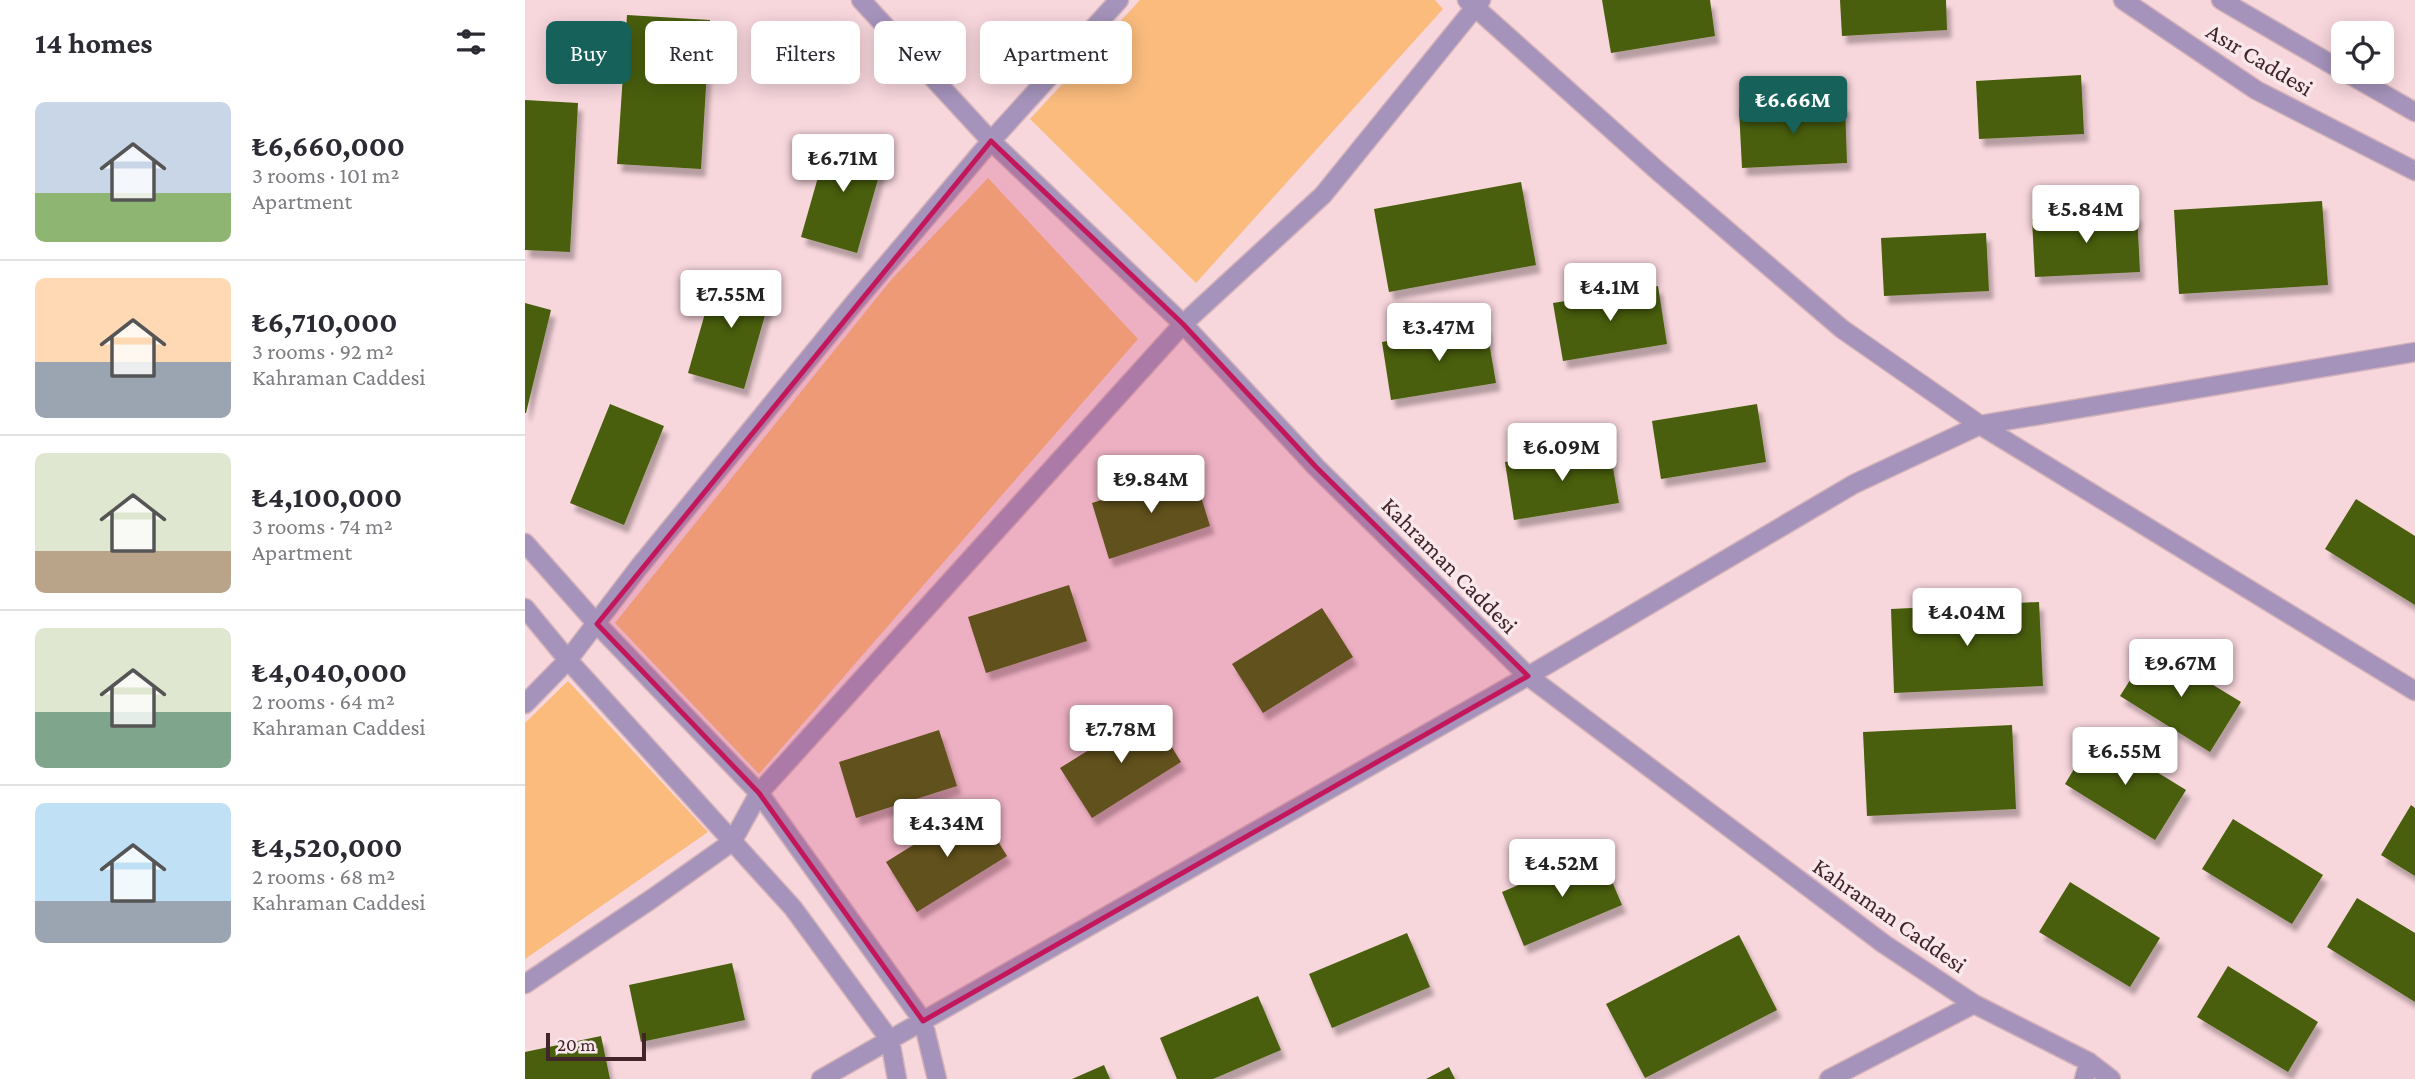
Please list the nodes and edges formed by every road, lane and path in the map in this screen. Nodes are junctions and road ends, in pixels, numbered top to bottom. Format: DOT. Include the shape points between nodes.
graph roads {
  1 [pos="861,0"];
  2 [pos="1119,0"];
  3 [pos="2123,0"];
  4 [pos="2221,0"];
  5 [pos="1474,2"];
  6 [pos="2331,63"];
  7 [pos="2367,84"];
  8 [pos="2415,112"];
  9 [pos="991,141"];
  10 [pos="2415,171"];
  11 [pos="1183,324"];
  12 [pos="2415,352"];
  13 [pos="1980,425"];
  14 [pos="525,543"];
  15 [pos="525,608"];
  16 [pos="597,624"];
  17 [pos="568,660"];
  18 [pos="1528,676"];
  19 [pos="2415,691"];
  20 [pos="525,704"];
  21 [pos="759,793"];
  22 [pos="731,842"];
  23 [pos="525,984"];
  24 [pos="1974,1004"];
  25 [pos="923,1021"];
  26 [pos="890,1040"];
  27 [pos="2087,1070"];
  28 [pos="821,1079"];
  29 [pos="897,1079"];
  30 [pos="937,1079"];
  31 [pos="1829,1079"];
  32 [pos="2111,1079"];
  1 -- 9 [label="street, Kahraman Caddesi"];
  2 -- 9 [label="street"];
  3 -- 10 [label="street, Asır Caddesi" via="2256,90"];
  4 -- 6 [label="street, Asır Caddesi"];
  5 -- 11 [label="street" via="1323,195"];
  5 -- 13 [label="street" via="1659,172 1842,329"];
  7 -- 8 [label="street, Asır Caddesi"];
  9 -- 11 [label="street, Kahraman Caddesi"];
  9 -- 16 [label="street" via="846,312"];
  11 -- 18 [label="street, Kahraman Caddesi" via="1316,467"];
  11 -- 21 [label="street"];
  12 -- 13 [label="street"];
  13 -- 18 [label="street" via="1854,484"];
  13 -- 19 [label="street"];
  14 -- 16 [label="street"];
  15 -- 17 [label="street"];
  16 -- 17 [label="street"];
  16 -- 21 [label="street"];
  17 -- 20 [label="street"];
  17 -- 22 [label="street"];
  18 -- 24 [label="street, Kahraman Caddesi" via="1884,944"];
  18 -- 25 [label="street"];
  21 -- 22 [label="street"];
  21 -- 25 [label="street"];
  22 -- 23 [label="street"];
  22 -- 26 [label="street" via="793,908"];
  24 -- 27 [label="street, Kahraman Caddesi"];
  24 -- 31 [label="street"];
  25 -- 26 [label="street"];
  25 -- 30 [label="street"];
  26 -- 28 [label="street"];
  26 -- 29 [label="street"];
  27 -- 32 [label="street, Kahraman Caddesi"];
}
